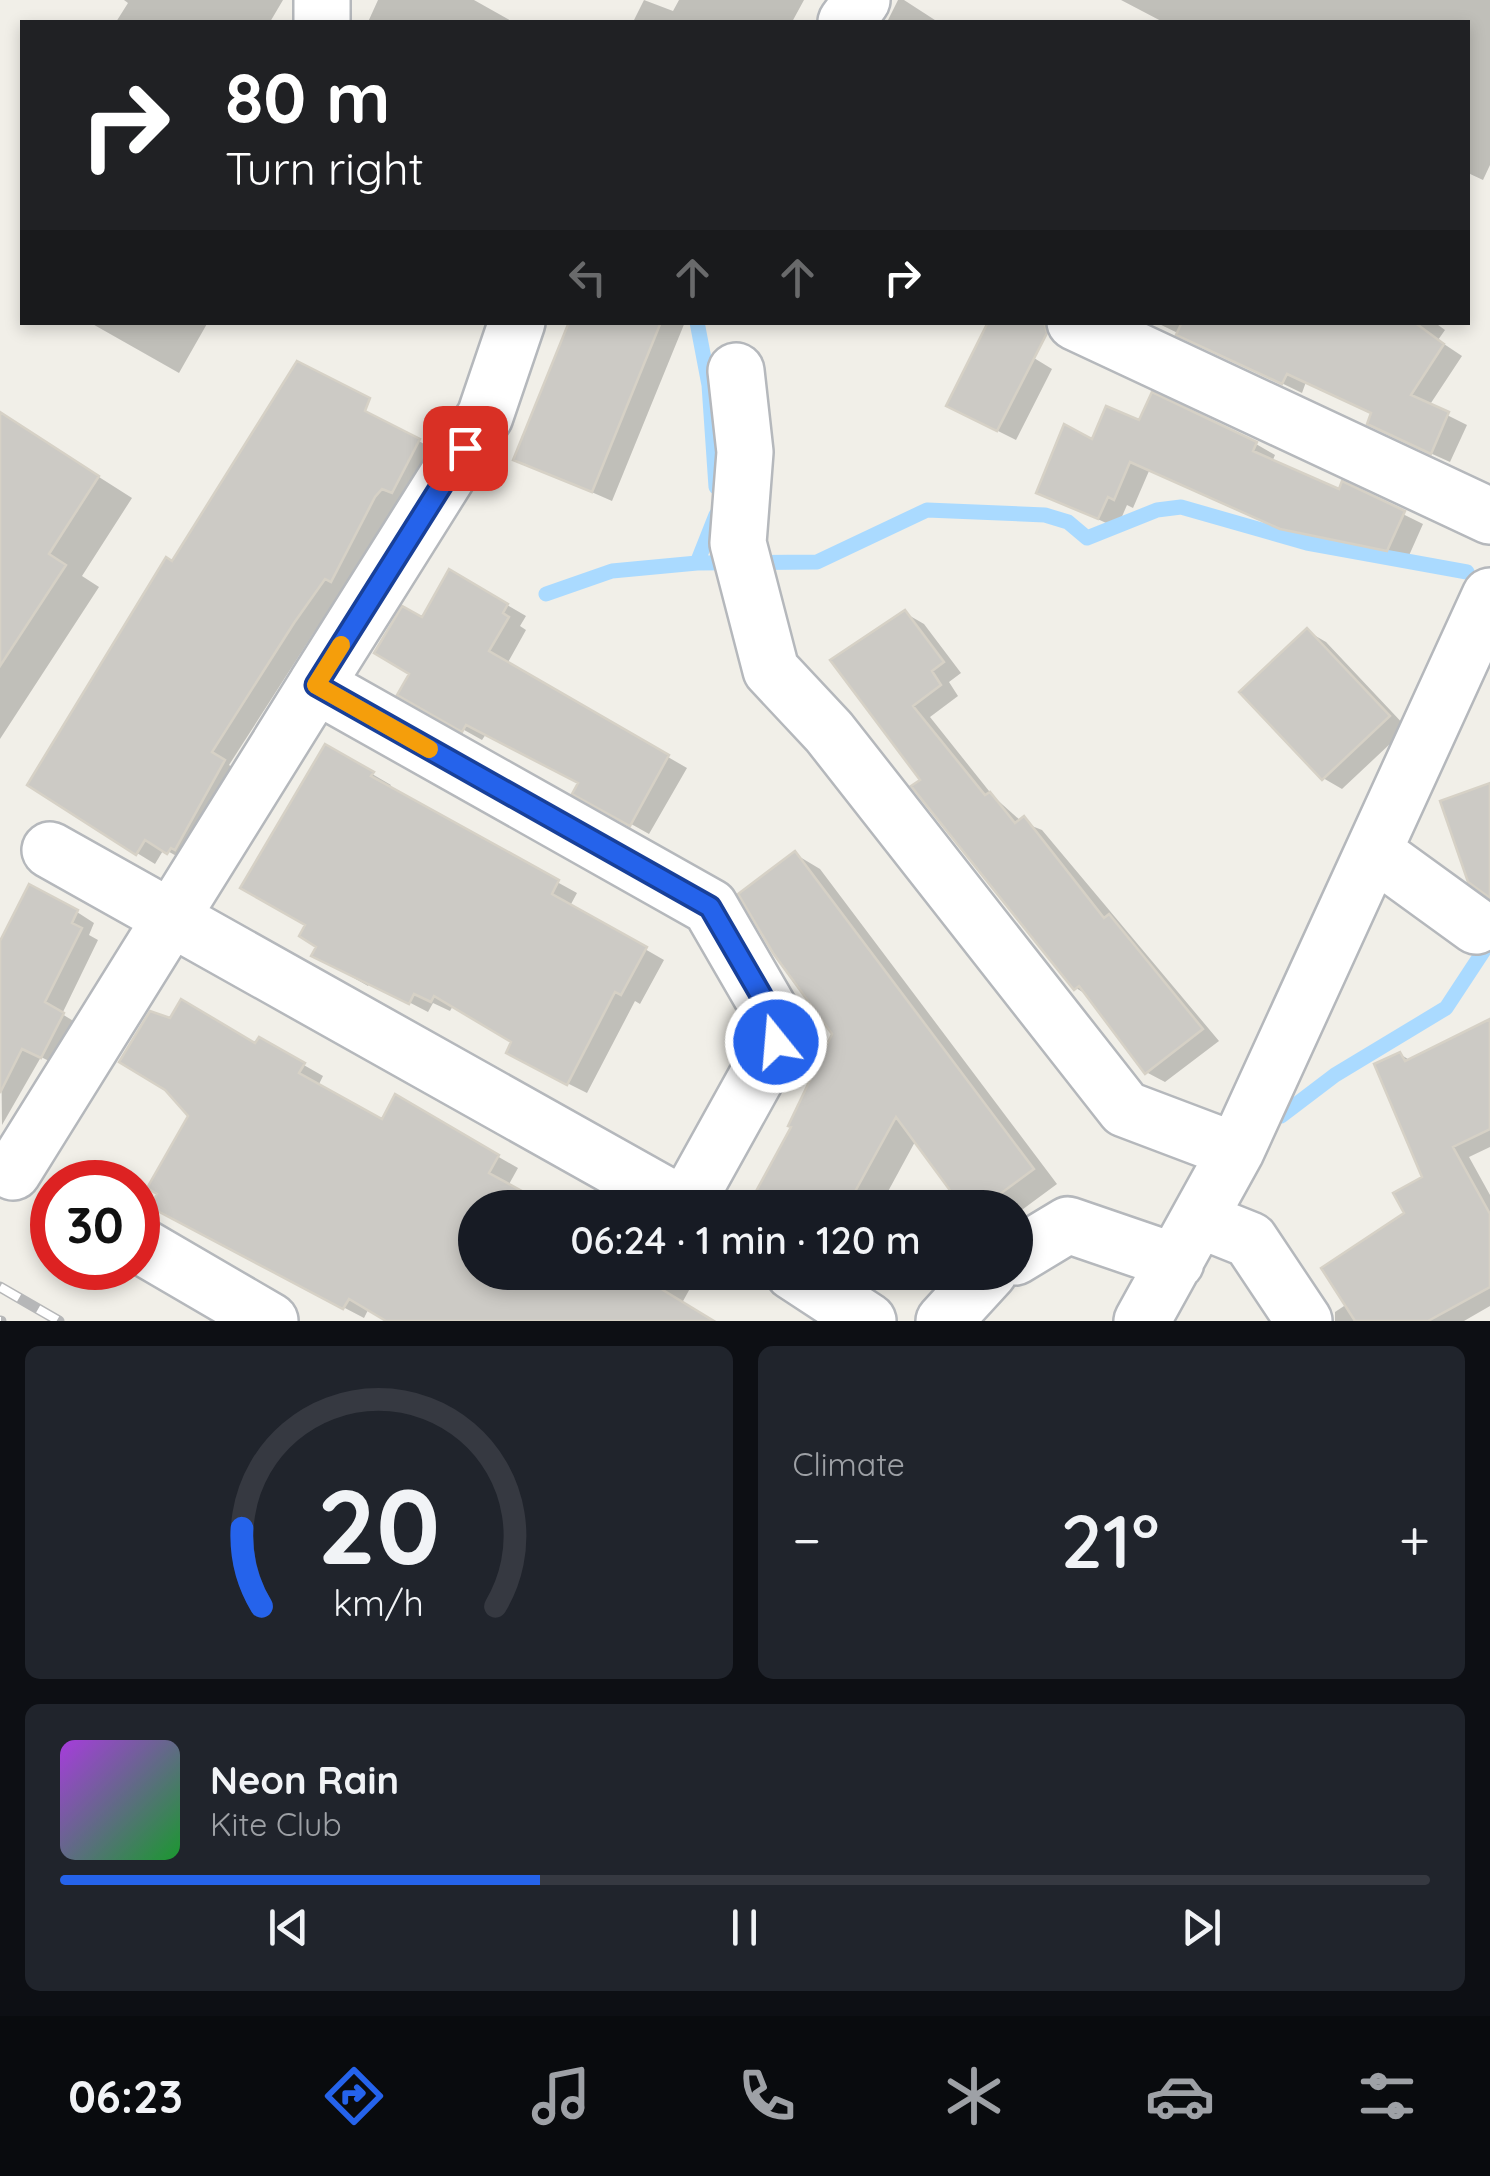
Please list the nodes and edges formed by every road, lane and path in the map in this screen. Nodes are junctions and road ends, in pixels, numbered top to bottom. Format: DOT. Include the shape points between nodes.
graph roads {
  1 [pos="517,325"];
  2 [pos="1081,325"];
  3 [pos="736,371"];
  4 [pos="1490,516"];
  5 [pos="1490,596"];
  6 [pos="316,685"];
  7 [pos="50,850"];
  8 [pos="1374,852"];
  9 [pos="170,921"];
  10 [pos="1476,926"];
  11 [pos="1236,1151"];
  12 [pos="22,1177"];
  13 [pos="655,1190"];
  14 [pos="695,1190"];
  15 [pos="1188,1241"];
  16 [pos="1033,1246"];
  17 [pos="160,1257"];
  18 [pos="821,1290"];
  19 [pos="972,1290"];
  20 [pos="270,1321"];
  21 [pos="868,1321"];
  22 [pos="944,1321"];
  23 [pos="1142,1321"];
  24 [pos="1304,1321"];
  1 -- 6 [label="street" via="485,416"];
  2 -- 4 [label="street"];
  3 -- 11 [label="street" via="745,452 738,543 771,670 828,732 1125,1109"];
  5 -- 8 [label="street"];
  6 -- 9 [label="street"];
  6 -- 14 [label="street" via="710,907 776,1021 776,1042"];
  7 -- 9 [label="street"];
  8 -- 10 [label="street"];
  8 -- 11 [label="street"];
  9 -- 12 [label="street"];
  9 -- 13 [label="street"];
  11 -- 15 [label="street"];
  15 -- 16 [label="street" via="1068,1225"];
  15 -- 23 [label="street"];
  15 -- 24 [label="street" via="1250,1240"];
  17 -- 20 [label="street"];
  18 -- 21 [label="street"];
  19 -- 22 [label="street"];
}
